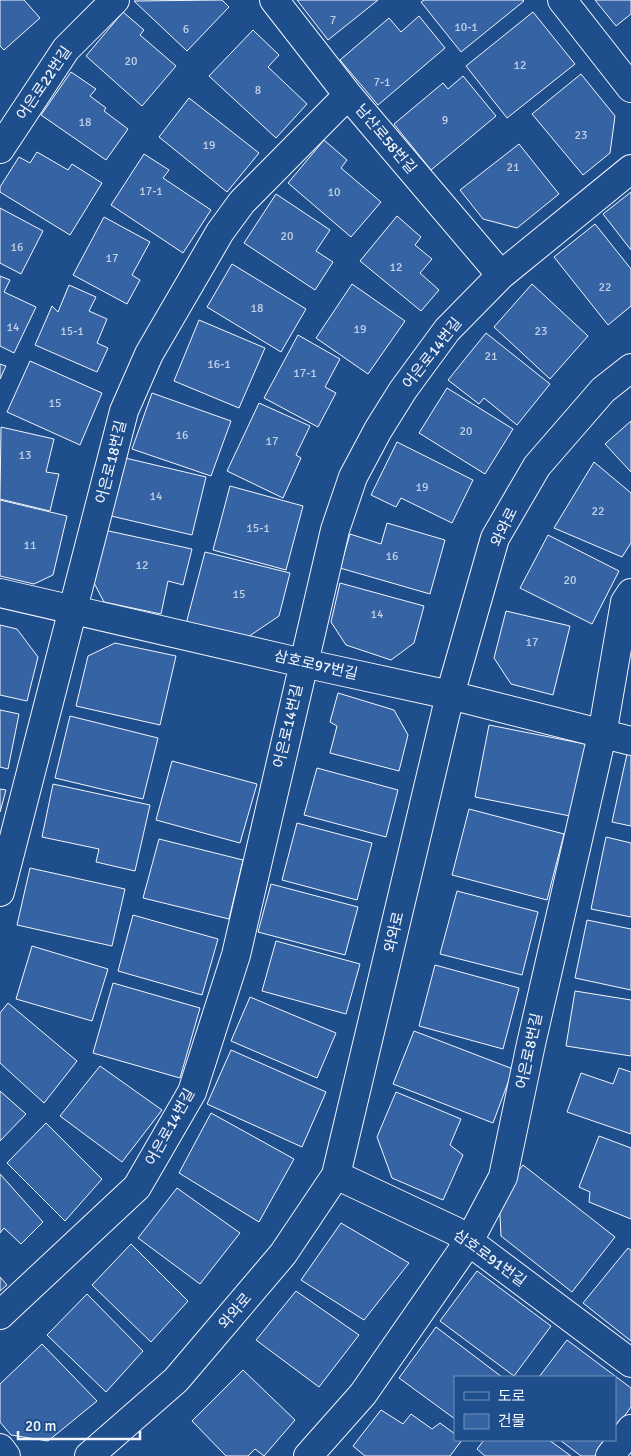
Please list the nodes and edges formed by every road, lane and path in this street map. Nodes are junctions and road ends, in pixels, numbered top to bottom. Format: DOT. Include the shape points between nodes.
graph roads {
  1 [pos="115,0"];
  2 [pos="274,0"];
  3 [pos="562,0"];
  4 [pos="631,88"];
  5 [pos="348,95"];
  6 [pos="0,149"];
  7 [pos="631,170"];
  8 [pos="501,275"];
  9 [pos="631,368"];
  10 [pos="0,593"];
  11 [pos="631,593"];
  12 [pos="73,609"];
  13 [pos="303,663"];
  14 [pos="450,695"];
  15 [pos="602,735"];
  16 [pos="631,741"];
  17 [pos="0,892"];
  18 [pos="336,1175"];
  19 [pos="469,1241"];
  20 [pos="0,1315"];
  21 [pos="631,1364"];
  22 [pos="631,1429"];
  23 [pos="0,1448"];
  24 [pos="6,1456"];
  25 [pos="89,1456"];
  26 [pos="308,1456"];
  27 [pos="610,1456"];
  1 -- 6 [label="street, 어은로22번길" via="66,48"];
  2 -- 5 [label="street, 남산로58번길"];
  3 -- 4 [label="street"];
  5 -- 8 [label="street, 남산로58번길"];
  5 -- 12 [label="street, 어은로18번길" via="242,202 220,232 149,354 124,412"];
  7 -- 8 [label="street, 어은로14번길"];
  8 -- 13 [label="street, 어은로14번길" via="447,330 408,383 353,477 334,530"];
  9 -- 14 [label="street, 와와로" via="603,390 537,466 495,538"];
  10 -- 12 [label="street, 삼호로97번길"];
  11 -- 15 [label="street, 어은로8번길" via="625,602"];
  12 -- 13 [label="street, 삼호로97번길"];
  12 -- 17 [label="street, 어은로18번길"];
  13 -- 14 [label="street, 삼호로97번길"];
  13 -- 20 [label="street, 어은로14번길" via="236,955 192,1092 137,1187"];
  14 -- 15 [label="street, 삼호로97번길"];
  14 -- 18 [label="street, 와와로"];
  15 -- 16 [label="street, 삼호로97번길"];
  15 -- 19 [label="street, 어은로8번길" via="503,1177"];
  18 -- 19 [label="street, 삼호로91번길" via="455,1231"];
  18 -- 25 [label="street, 와와로" via="283,1254 176,1380"];
  19 -- 21 [label="street, 삼호로91번길"];
  19 -- 26 [label="street, 어은로8번길" via="363,1394"];
  22 -- 27 [label="street"];
  23 -- 24 [label="street"];
}
